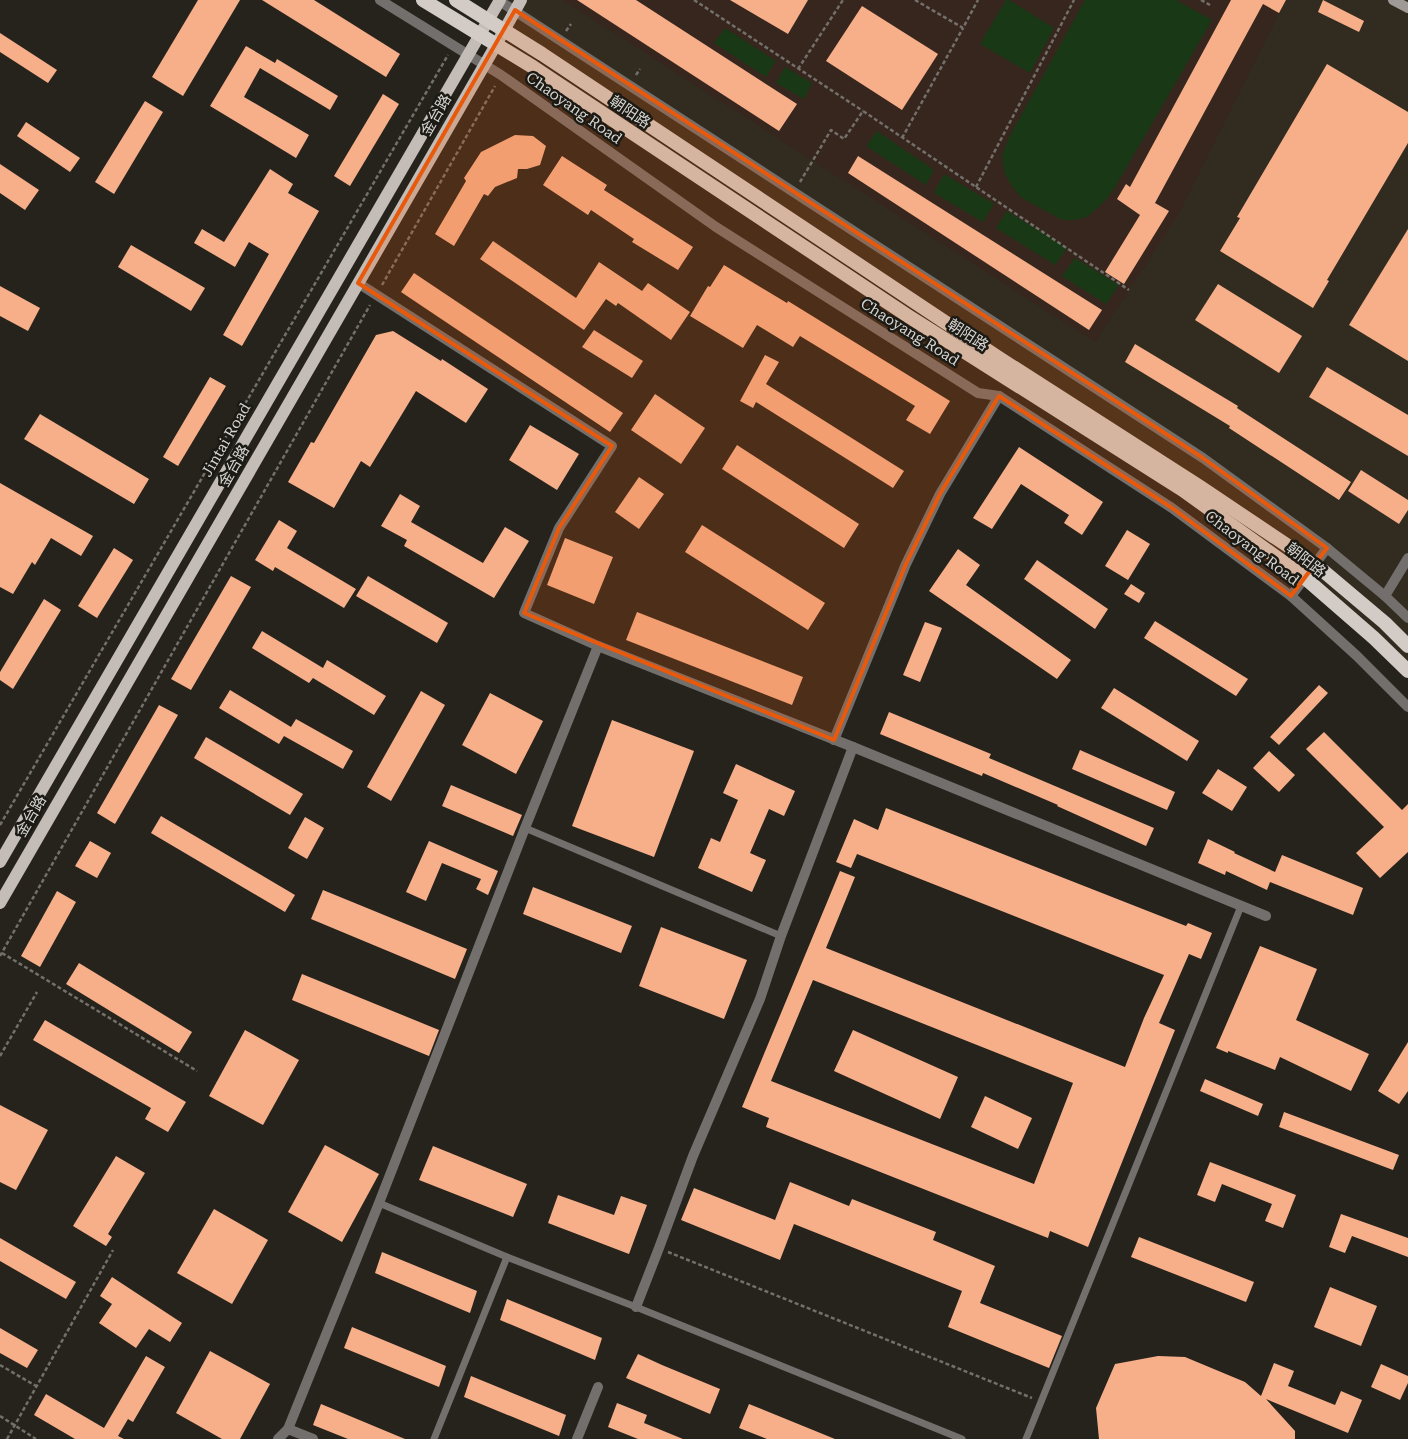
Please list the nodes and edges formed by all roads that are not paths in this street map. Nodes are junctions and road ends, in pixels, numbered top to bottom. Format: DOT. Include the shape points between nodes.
graph roads {
  1 [pos="380,0"];
  2 [pos="423,0"];
  3 [pos="456,0"];
  4 [pos="499,0"];
  5 [pos="1393,0"];
  6 [pos="518,5"];
  7 [pos="1408,8"];
  8 [pos="488,20"];
  9 [pos="504,30"];
  10 [pos="480,35"];
  11 [pos="496,45"];
  12 [pos="468,55"];
  13 [pos="484,65"];
  14 [pos="358,283"];
  15 [pos="999,396"];
  16 [pos="1327,548"];
  17 [pos="1408,558"];
  18 [pos="1315,564"];
  19 [pos="1304,578"];
  20 [pos="1291,596"];
  21 [pos="1385,596"];
  22 [pos="1408,618"];
  23 [pos="598,646"];
  24 [pos="1408,646"];
  25 [pos="1408,671"];
  26 [pos="1408,707"];
  27 [pos="834,740"];
  28 [pos="853,747"];
  29 [pos="525,828"];
  30 [pos="0,862"];
  31 [pos="0,903"];
  32 [pos="1241,906"];
  33 [pos="1266,916"];
  34 [pos="781,936"];
  35 [pos="379,1203"];
  36 [pos="507,1257"];
  37 [pos="636,1307"];
  38 [pos="598,1387"];
  39 [pos="288,1429"];
  40 [pos="278,1439"];
  41 [pos="313,1439"];
  42 [pos="434,1439"];
  43 [pos="577,1439"];
  44 [pos="962,1439"];
  45 [pos="1026,1439"];
  1 -- 12 [label="street, Chaoyang Road"];
  2 -- 10 [label="highway"];
  3 -- 8 [label="highway"];
  4 -- 6 [label="street"];
  4 -- 8 [label="main road, Jintai Road"];
  5 -- 7 [label="main road"];
  6 -- 9 [label="main road, 金台路"];
  6 -- 16 [label="street" via="794,192 1203,458"];
  8 -- 9 [label="highway, 朝阳路"];
  8 -- 10 [label="main road, Jintai Road"];
  9 -- 11 [label="main road, 金台路"];
  9 -- 18 [label="highway, 朝阳路"];
  10 -- 11 [label="highway, 朝阳路"];
  10 -- 12 [label="main road, Jintai Road"];
  11 -- 13 [label="main road, 金台路"];
  11 -- 19 [label="highway, 朝阳路" via="915,321 1183,490"];
  12 -- 13 [label="street, Chaoyang Road"];
  12 -- 30 [label="main road, Jintai Road"];
  13 -- 14 [label="main road, 金台路"];
  13 -- 15 [label="street, Chaoyang Road" via="716,227 978,393"];
  14 -- 23 [label="street" via="612,446 559,528 524,613"];
  14 -- 31 [label="main road, 金台路"];
  15 -- 20 [label="street, Chaoyang Road" via="1172,508"];
  15 -- 27 [label="street" via="940,494 915,546"];
  16 -- 18 [label="street"];
  16 -- 21 [label="street"];
  17 -- 21 [label="street"];
  18 -- 19 [label="street"];
  18 -- 24 [label="highway, 朝阳路"];
  19 -- 20 [label="street"];
  19 -- 25 [label="highway, 朝阳路"];
  20 -- 26 [label="street, Chaoyang Road"];
  21 -- 22 [label="street"];
  23 -- 27 [label="street"];
  23 -- 29 [label="street"];
  27 -- 28 [label="street"];
  28 -- 32 [label="street"];
  28 -- 34 [label="street"];
  29 -- 34 [label="lane"];
  29 -- 35 [label="street"];
  32 -- 33 [label="street"];
  32 -- 45 [label="lane"];
  34 -- 37 [label="street" via="760,999 693,1156"];
  35 -- 36 [label="lane"];
  35 -- 39 [label="street"];
  36 -- 37 [label="lane"];
  36 -- 42 [label="lane"];
  37 -- 44 [label="lane"];
  38 -- 43 [label="street"];
  39 -- 40 [label="street"];
  39 -- 41 [label="street"];
}
